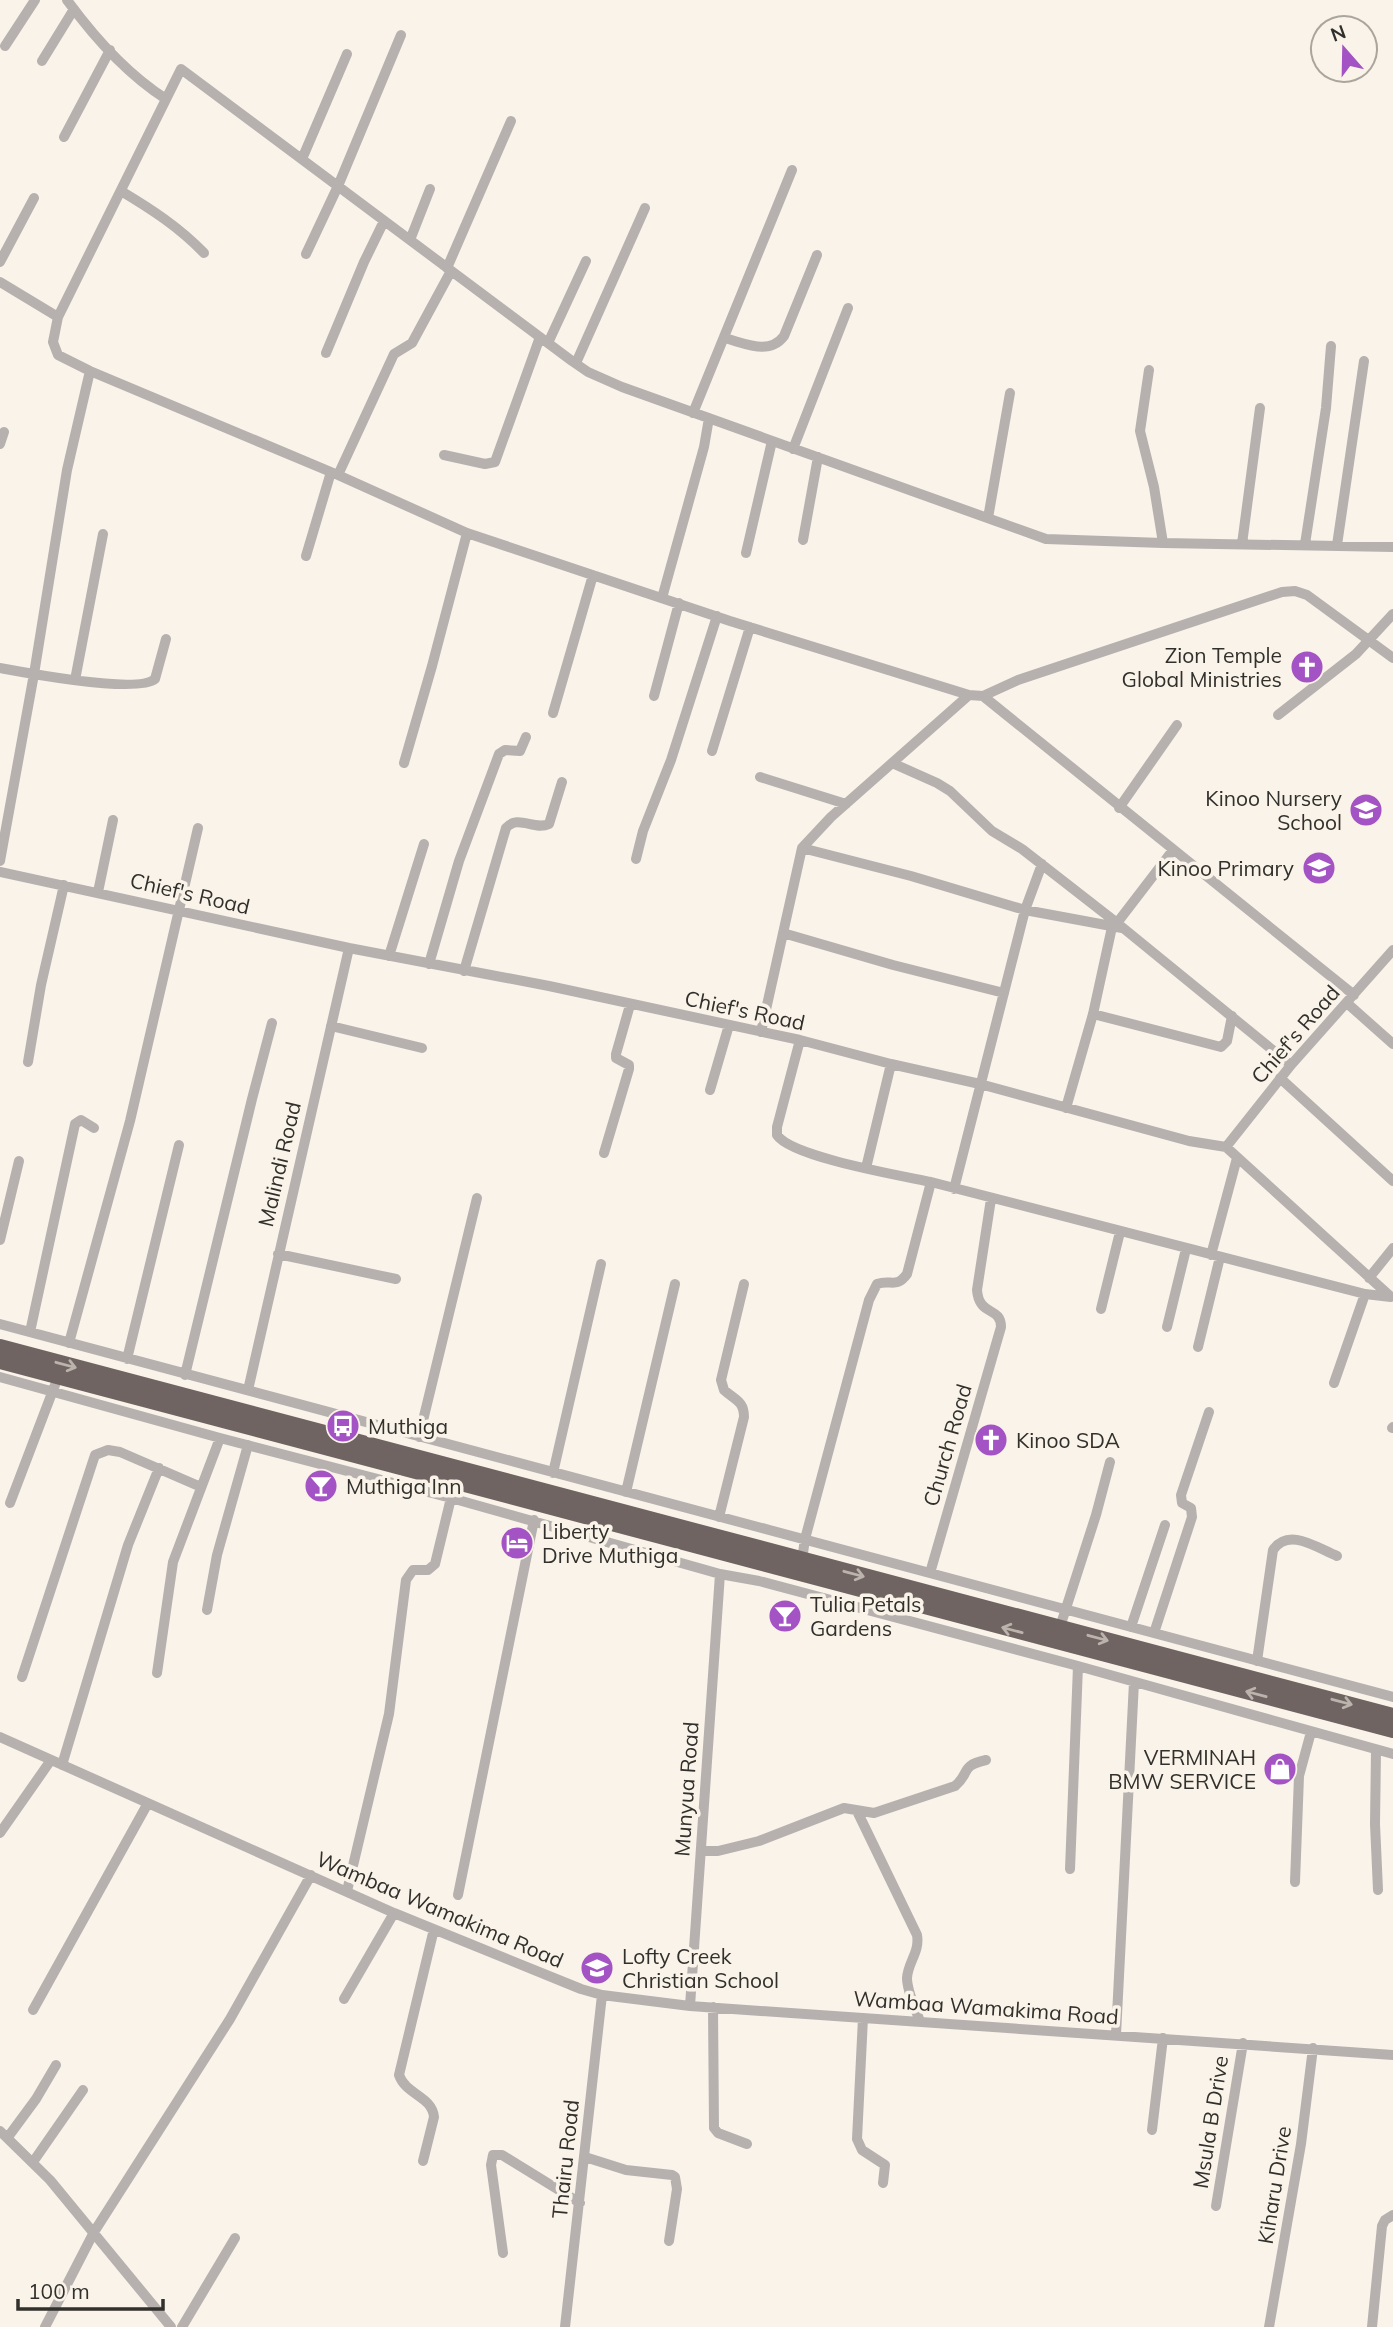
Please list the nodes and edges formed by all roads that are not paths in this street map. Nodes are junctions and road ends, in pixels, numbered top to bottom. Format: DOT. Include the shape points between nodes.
graph roads {
  1 [pos="35,0"];
  2 [pos="70,5"];
  3 [pos="401,35"];
  4 [pos="5,46"];
  5 [pos="110,50"];
  6 [pos="347,54"];
  7 [pos="42,61"];
  8 [pos="166,99"];
  9 [pos="511,121"];
  10 [pos="64,137"];
  11 [pos="302,159"];
  12 [pos="792,170"];
  13 [pos="338,186"];
  14 [pos="430,189"];
  15 [pos="121,191"];
  16 [pos="34,198"];
  17 [pos="645,208"];
  18 [pos="384,221"];
  19 [pos="410,240"];
  20 [pos="204,253"];
  21 [pos="306,254"];
  22 [pos="817,255"];
  23 [pos="586,261"];
  24 [pos="0,262"];
  25 [pos="449,269"];
  26 [pos="0,282"];
  27 [pos="848,308"];
  28 [pos="58,317"];
  29 [pos="724,338"];
  30 [pos="544,340"];
  31 [pos="1331,346"];
  32 [pos="327,353"];
  33 [pos="1364,361"];
  34 [pos="576,363"];
  35 [pos="1149,370"];
  36 [pos="90,371"];
  37 [pos="1010,393"];
  38 [pos="1261,408"];
  39 [pos="693,413"];
  40 [pos="709,418"];
  41 [pos="4,432"];
  42 [pos="772,441"];
  43 [pos="0,444"];
  44 [pos="793,449"];
  45 [pos="444,455"];
  46 [pos="818,457"];
  47 [pos="335,474"];
  48 [pos="988,518"];
  49 [pos="467,533"];
  50 [pos="103,534"];
  51 [pos="803,540"];
  52 [pos="1163,543"];
  53 [pos="1242,544"];
  54 [pos="1305,544"];
  55 [pos="1337,545"];
  56 [pos="1393,547"];
  57 [pos="746,553"];
  58 [pos="306,556"];
  59 [pos="596,576"];
  60 [pos="662,598"];
  61 [pos="679,603"];
  62 [pos="1393,614"];
  63 [pos="717,616"];
  64 [pos="750,626"];
  65 [pos="166,639"];
  66 [pos="1369,640"];
  67 [pos="1393,658"];
  68 [pos="0,668"];
  69 [pos="34,674"];
  70 [pos="75,680"];
  71 [pos="569,683"];
  72 [pos="969,695"];
  73 [pos="654,696"];
  74 [pos="983,696"];
  75 [pos="554,713"];
  76 [pos="1278,715"];
  77 [pos="1177,725"];
  78 [pos="526,737"];
  79 [pos="712,751"];
  80 [pos="404,763"];
  81 [pos="892,763"];
  82 [pos="760,777"];
  83 [pos="562,782"];
  84 [pos="846,804"];
  85 [pos="1119,808"];
  86 [pos="113,820"];
  87 [pos="198,828"];
  88 [pos="424,844"];
  89 [pos="802,848"];
  90 [pos="1173,850"];
  91 [pos="636,859"];
  92 [pos="0,861"];
  93 [pos="1042,864"];
  94 [pos="0,872"];
  95 [pos="64,885"];
  96 [pos="98,892"];
  97 [pos="1025,910"];
  98 [pos="179,911"];
  99 [pos="1117,926"];
  100 [pos="783,933"];
  101 [pos="349,948"];
  102 [pos="1393,950"];
  103 [pos="389,956"];
  104 [pos="429,964"];
  105 [pos="464,971"];
  106 [pos="1004,993"];
  107 [pos="1351,999"];
  108 [pos="630,1005"];
  109 [pos="1093,1014"];
  110 [pos="1233,1016"];
  111 [pos="272,1023"];
  112 [pos="331,1026"];
  113 [pos="729,1026"];
  114 [pos="761,1032"];
  115 [pos="800,1040"];
  116 [pos="1393,1044"];
  117 [pos="422,1048"];
  118 [pos="28,1062"];
  119 [pos="891,1064"];
  120 [pos="1291,1065"];
  121 [pos="1280,1078"];
  122 [pos="980,1084"];
  123 [pos="710,1090"];
  124 [pos="1066,1108"];
  125 [pos="94,1128"];
  126 [pos="179,1145"];
  127 [pos="1226,1147"];
  128 [pos="604,1153"];
  129 [pos="1237,1158"];
  130 [pos="19,1161"];
  131 [pos="866,1168"];
  132 [pos="1393,1181"];
  133 [pos="931,1182"];
  134 [pos="954,1189"];
  135 [pos="477,1198"];
  136 [pos="991,1199"];
  137 [pos="1121,1232"];
  138 [pos="0,1240"];
  139 [pos="1393,1248"];
  140 [pos="1186,1249"];
  141 [pos="278,1254"];
  142 [pos="1216,1256"];
  143 [pos="601,1264"];
  144 [pos="1369,1278"];
  145 [pos="396,1279"];
  146 [pos="675,1284"];
  147 [pos="744,1284"];
  148 [pos="1365,1294"];
  149 [pos="1392,1298"];
  150 [pos="1101,1309"];
  151 [pos="0,1324"];
  152 [pos="1167,1327"];
  153 [pos="30,1332"];
  154 [pos="69,1343"];
  155 [pos="0,1347"];
  156 [pos="1198,1347"];
  157 [pos="127,1359"];
  158 [pos="0,1362"];
  159 [pos="185,1375"];
  160 [pos="0,1377"];
  161 [pos="1334,1383"];
  162 [pos="55,1384"];
  163 [pos="248,1390"];
  164 [pos="294,1403"];
  165 [pos="1209,1412"];
  166 [pos="286,1430"];
  167 [pos="419,1437"];
  168 [pos="220,1438"];
  169 [pos="439,1442"];
  170 [pos="248,1445"];
  171 [pos="282,1454"];
  172 [pos="1110,1462"];
  173 [pos="431,1463"];
  174 [pos="159,1468"];
  175 [pos="553,1473"];
  176 [pos="201,1487"];
  177 [pos="626,1492"];
  178 [pos="452,1498"];
  179 [pos="10,1503"];
  180 [pos="719,1517"];
  181 [pos="534,1520"];
  182 [pos="617,1524"];
  183 [pos="1165,1525"];
  184 [pos="805,1539"];
  185 [pos="611,1543"];
  186 [pos="1337,1556"];
  187 [pos="803,1560"];
  188 [pos="763,1563"];
  189 [pos="930,1573"];
  190 [pos="720,1574"];
  191 [pos="817,1577"];
  192 [pos="759,1581"];
  193 [pos="813,1596"];
  194 [pos="207,1610"];
  195 [pos="1067,1611"];
  196 [pos="1131,1627"];
  197 [pos="1060,1628"];
  198 [pos="1154,1633"];
  199 [pos="1257,1661"];
  200 [pos="1078,1666"];
  201 [pos="157,1673"];
  202 [pos="22,1677"];
  203 [pos="1319,1678"];
  204 [pos="1133,1682"];
  205 [pos="1290,1689"];
  206 [pos="1393,1696"];
  207 [pos="1393,1716"];
  208 [pos="1393,1730"];
  209 [pos="1311,1731"];
  210 [pos="0,1737"];
  211 [pos="1376,1750"];
  212 [pos="1393,1754"];
  213 [pos="986,1760"];
  214 [pos="56,1763"];
  215 [pos="148,1803"];
  216 [pos="857,1811"];
  217 [pos="0,1833"];
  218 [pos="701,1851"];
  219 [pos="1070,1869"];
  220 [pos="311,1875"];
  221 [pos="1295,1882"];
  222 [pos="1378,1890"];
  223 [pos="347,1891"];
  224 [pos="458,1895"];
  225 [pos="394,1913"];
  226 [pos="434,1929"];
  227 [pos="602,1995"];
  228 [pos="344,2000"];
  229 [pos="690,2006"];
  230 [pos="713,2007"];
  231 [pos="33,2010"];
  232 [pos="863,2018"];
  233 [pos="920,2022"];
  234 [pos="1116,2035"];
  235 [pos="1163,2038"];
  236 [pos="1242,2043"];
  237 [pos="1313,2049"];
  238 [pos="1393,2055"];
  239 [pos="56,2065"];
  240 [pos="83,2090"];
  241 [pos="1152,2130"];
  242 [pos="4,2134"];
  243 [pos="747,2144"];
  244 [pos="585,2157"];
  245 [pos="423,2161"];
  246 [pos="33,2162"];
  247 [pos="883,2183"];
  248 [pos="580,2203"];
  249 [pos="1216,2206"];
  250 [pos="1393,2215"];
  251 [pos="94,2232"];
  252 [pos="235,2238"];
  253 [pos="669,2241"];
  254 [pos="503,2253"];
  255 [pos="45,2327"];
  256 [pos="171,2327"];
  257 [pos="182,2327"];
  258 [pos="565,2327"];
  259 [pos="1269,2327"];
  260 [pos="1372,2327"];
  1 -- 4 [label="street"];
  2 -- 5 [label="street"];
  2 -- 7 [label="street"];
  3 -- 13 [label="street"];
  5 -- 8 [label="street"];
  5 -- 10 [label="street"];
  6 -- 11 [label="street"];
  8 -- 11 [label="street" via="181,69"];
  8 -- 15 [label="street"];
  9 -- 25 [label="street"];
  11 -- 13 [label="street"];
  12 -- 29 [label="street"];
  13 -- 18 [label="street"];
  13 -- 21 [label="street"];
  14 -- 19 [label="street"];
  15 -- 20 [label="street" via="165,218"];
  15 -- 28 [label="street"];
  16 -- 24 [label="street"];
  17 -- 34 [label="street"];
  18 -- 19 [label="street"];
  18 -- 32 [label="street"];
  19 -- 25 [label="street"];
  22 -- 29 [label="street" via="778,344 766,347"];
  23 -- 30 [label="street"];
  25 -- 30 [label="street"];
  25 -- 47 [label="street" via="412,342 394,354"];
  26 -- 28 [label="street"];
  27 -- 44 [label="street"];
  28 -- 36 [label="street" via="55,350"];
  29 -- 39 [label="street"];
  30 -- 34 [label="street"];
  30 -- 45 [label="street" via="495,462"];
  31 -- 54 [label="street"];
  33 -- 55 [label="street"];
  34 -- 39 [label="street" via="613,383"];
  35 -- 52 [label="street" via="1140,431"];
  36 -- 47 [label="street"];
  36 -- 69 [label="street" via="64,483"];
  37 -- 48 [label="street"];
  38 -- 53 [label="street"];
  39 -- 40 [label="street"];
  40 -- 42 [label="street"];
  40 -- 60 [label="street"];
  41 -- 43 [label="street"];
  42 -- 44 [label="street"];
  42 -- 57 [label="street"];
  44 -- 46 [label="street"];
  46 -- 48 [label="street"];
  46 -- 51 [label="street"];
  47 -- 49 [label="street"];
  47 -- 58 [label="street"];
  48 -- 52 [label="street" via="1046,539"];
  49 -- 59 [label="street"];
  49 -- 80 [label="street"];
  50 -- 70 [label="street"];
  52 -- 53 [label="street"];
  53 -- 54 [label="street"];
  54 -- 55 [label="street"];
  55 -- 56 [label="street"];
  59 -- 60 [label="street"];
  59 -- 71 [label="street"];
  59 -- 75 [label="street"];
  60 -- 61 [label="street"];
  61 -- 63 [label="street"];
  61 -- 73 [label="street"];
  62 -- 66 [label="street"];
  63 -- 64 [label="street"];
  63 -- 91 [label="street"];
  64 -- 72 [label="street"];
  64 -- 79 [label="street"];
  65 -- 70 [label="street" via="151,683"];
  66 -- 67 [label="street"];
  66 -- 74 [label="street" via="1307,595 1282,592 1018,680"];
  66 -- 76 [label="street"];
  68 -- 69 [label="street"];
  69 -- 70 [label="street"];
  69 -- 92 [label="street"];
  72 -- 74 [label="street"];
  72 -- 81 [label="street"];
  74 -- 85 [label="street"];
  77 -- 85 [label="street"];
  78 -- 104 [label="street" via="520,751 499,754 458,861"];
  81 -- 84 [label="street"];
  81 -- 93 [label="street" via="950,791 992,831"];
  82 -- 84 [label="street"];
  83 -- 105 [label="street" via="549,824 538,827 512,822 506,828"];
  84 -- 89 [label="street"];
  85 -- 90 [label="street"];
  86 -- 96 [label="street"];
  87 -- 98 [label="street"];
  88 -- 103 [label="street"];
  89 -- 97 [label="street"];
  89 -- 100 [label="street"];
  90 -- 99 [label="street"];
  90 -- 107 [label="street"];
  93 -- 97 [label="street"];
  93 -- 99 [label="street"];
  94 -- 95 [label="street, Chief's Road"];
  95 -- 96 [label="street, Chief's Road"];
  95 -- 118 [label="street"];
  96 -- 98 [label="street, Chief's Road"];
  97 -- 99 [label="street"];
  97 -- 106 [label="street"];
  98 -- 101 [label="street, Chief's Road"];
  98 -- 154 [label="street" via="130,1121"];
  99 -- 109 [label="street"];
  99 -- 110 [label="street"];
  100 -- 106 [label="street"];
  100 -- 114 [label="street"];
  101 -- 103 [label="street, Chief's Road"];
  101 -- 112 [label="street, Malindi Road"];
  102 -- 107 [label="street, Chief's Road"];
  103 -- 104 [label="street, Chief's Road"];
  104 -- 105 [label="street, Chief's Road"];
  105 -- 108 [label="street, Chief's Road"];
  106 -- 122 [label="street"];
  107 -- 116 [label="street"];
  107 -- 120 [label="street, Chief's Road"];
  108 -- 113 [label="street, Chief's Road"];
  108 -- 128 [label="street" via="616,1054 629,1069"];
  109 -- 110 [label="street" via="1222,1047"];
  109 -- 124 [label="street"];
  110 -- 120 [label="street"];
  111 -- 159 [label="street"];
  112 -- 117 [label="street"];
  112 -- 141 [label="street, Malindi Road"];
  113 -- 114 [label="street, Chief's Road"];
  113 -- 123 [label="street"];
  114 -- 115 [label="street, Chief's Road"];
  115 -- 119 [label="street, Chief's Road"];
  115 -- 131 [label="street" via="777,1135 809,1153"];
  119 -- 122 [label="street, Chief's Road"];
  119 -- 131 [label="street"];
  120 -- 121 [label="street, Chief's Road"];
  121 -- 127 [label="street, Chief's Road"];
  121 -- 132 [label="street"];
  122 -- 124 [label="street, Chief's Road"];
  122 -- 134 [label="street"];
  124 -- 127 [label="street, Chief's Road"];
  125 -- 153 [label="street" via="81,1120 75,1124"];
  126 -- 157 [label="street"];
  127 -- 129 [label="street"];
  129 -- 142 [label="street"];
  129 -- 144 [label="street"];
  130 -- 138 [label="street"];
  131 -- 133 [label="street"];
  133 -- 134 [label="street"];
  133 -- 184 [label="street" via="907,1273 895,1284 877,1284 869,1300"];
  134 -- 136 [label="street"];
  135 -- 167 [label="street"];
  136 -- 137 [label="street"];
  136 -- 189 [label="street, Church Road" via="976,1290 982,1307 997,1315 1001,1327"];
  137 -- 140 [label="street"];
  137 -- 150 [label="street"];
  139 -- 144 [label="street"];
  140 -- 142 [label="street"];
  140 -- 152 [label="street"];
  141 -- 145 [label="street"];
  141 -- 163 [label="street, Malindi Road"];
  142 -- 148 [label="street"];
  142 -- 156 [label="street"];
  143 -- 175 [label="street"];
  144 -- 149 [label="street"];
  146 -- 177 [label="street"];
  147 -- 180 [label="street" via="721,1380 724,1390 742,1404 744,1418"];
  148 -- 149 [label="street"];
  148 -- 161 [label="street"];
  151 -- 153 [label="street"];
  153 -- 154 [label="street"];
  154 -- 157 [label="street"];
  155 -- 166 [label="highway, one-way"];
  157 -- 159 [label="street"];
  158 -- 162 [label="highway"];
  159 -- 163 [label="street"];
  160 -- 162 [label="street"];
  162 -- 166 [label="highway"];
  162 -- 168 [label="street"];
  162 -- 179 [label="street"];
  163 -- 164 [label="street"];
  164 -- 166 [label="street"];
  164 -- 167 [label="street"];
  165 -- 198 [label="street" via="1181,1495 1182,1503 1191,1507 1192,1517"];
  166 -- 171 [label="street"];
  166 -- 173 [label="highway"];
  166 -- 182 [label="highway"];
  167 -- 169 [label="street"];
  168 -- 170 [label="street"];
  168 -- 176 [label="street"];
  169 -- 173 [label="street"];
  169 -- 175 [label="street"];
  170 -- 171 [label="street"];
  170 -- 194 [label="street" via="217,1555"];
  171 -- 178 [label="street"];
  172 -- 195 [label="street"];
  173 -- 187 [label="highway"];
  174 -- 176 [label="street"];
  174 -- 202 [label="street" via="120,1452 95,1455"];
  174 -- 214 [label="street" via="128,1545"];
  175 -- 177 [label="street"];
  176 -- 201 [label="street" via="173,1562"];
  177 -- 180 [label="street"];
  178 -- 181 [label="street"];
  178 -- 223 [label="street" via="435,1564 428,1570 413,1570 406,1580 389,1714"];
  180 -- 184 [label="street"];
  181 -- 185 [label="street"];
  181 -- 224 [label="street"];
  182 -- 185 [label="street"];
  182 -- 188 [label="highway"];
  183 -- 196 [label="street"];
  184 -- 187 [label="street"];
  184 -- 189 [label="street"];
  185 -- 190 [label="street"];
  186 -- 199 [label="street" via="1295,1539 1278,1543 1273,1550"];
  187 -- 197 [label="highway, one-way"];
  188 -- 191 [label="highway"];
  188 -- 192 [label="street"];
  189 -- 195 [label="street"];
  190 -- 192 [label="street"];
  190 -- 218 [label="street, Munyua Road"];
  191 -- 193 [label="street"];
  208 -- 191 [label="highway, one-way"];
  192 -- 193 [label="street"];
  193 -- 200 [label="street"];
  195 -- 196 [label="street"];
  195 -- 197 [label="street"];
  196 -- 198 [label="street"];
  197 -- 205 [label="highway, one-way"];
  198 -- 199 [label="street"];
  199 -- 203 [label="street"];
  200 -- 204 [label="street"];
  200 -- 219 [label="street"];
  203 -- 205 [label="street"];
  203 -- 206 [label="street"];
  204 -- 209 [label="street"];
  204 -- 234 [label="street"];
  205 -- 207 [label="highway, one-way"];
  209 -- 211 [label="street"];
  209 -- 221 [label="street" via="1299,1776"];
  210 -- 214 [label="street, Wambaa Wamakima Road"];
  211 -- 212 [label="street"];
  211 -- 222 [label="street"];
  213 -- 216 [label="street" via="966,1768 960,1783 946,1790 874,1813"];
  214 -- 215 [label="street, Wambaa Wamakima Road"];
  214 -- 217 [label="street"];
  215 -- 220 [label="street, Wambaa Wamakima Road"];
  215 -- 231 [label="street"];
  216 -- 218 [label="street" via="844,1808 759,1841"];
  216 -- 233 [label="street" via="917,1935 907,1977"];
  218 -- 229 [label="street, Munyua Road"];
  220 -- 223 [label="street, Wambaa Wamakima Road"];
  220 -- 251 [label="street" via="230,2019"];
  223 -- 225 [label="street, Wambaa Wamakima Road"];
  225 -- 226 [label="street, Wambaa Wamakima Road"];
  225 -- 228 [label="street"];
  226 -- 227 [label="street, Wambaa Wamakima Road"];
  226 -- 245 [label="street" via="399,2076 433,2110"];
  227 -- 229 [label="street, Wambaa Wamakima Road"];
  227 -- 244 [label="street, Thairu Road"];
  229 -- 230 [label="street, Wambaa Wamakima Road"];
  230 -- 232 [label="street, Wambaa Wamakima Road"];
  230 -- 243 [label="street" via="714,2128"];
  232 -- 233 [label="street, Wambaa Wamakima Road"];
  232 -- 247 [label="street" via="856,2139 862,2150 885,2165"];
  233 -- 234 [label="street, Wambaa Wamakima Road"];
  234 -- 235 [label="street, Wambaa Wamakima Road"];
  235 -- 236 [label="street, Wambaa Wamakima Road"];
  235 -- 241 [label="street"];
  236 -- 237 [label="street, Wambaa Wamakima Road"];
  236 -- 249 [label="street, Msula B Drive"];
  237 -- 238 [label="street, Wambaa Wamakima Road"];
  237 -- 259 [label="street, Kiharu Drive"];
  239 -- 242 [label="street" via="36,2099"];
  240 -- 246 [label="street"];
  242 -- 246 [label="street"];
  244 -- 248 [label="street, Thairu Road"];
  244 -- 253 [label="street" via="675,2177"];
  246 -- 251 [label="street"];
  248 -- 254 [label="street" via="502,2155 493,2155"];
  248 -- 258 [label="street, Thairu Road"];
  250 -- 260 [label="street" via="1382,2226"];
  251 -- 255 [label="street"];
  251 -- 256 [label="street"];
  252 -- 257 [label="street"];
}
